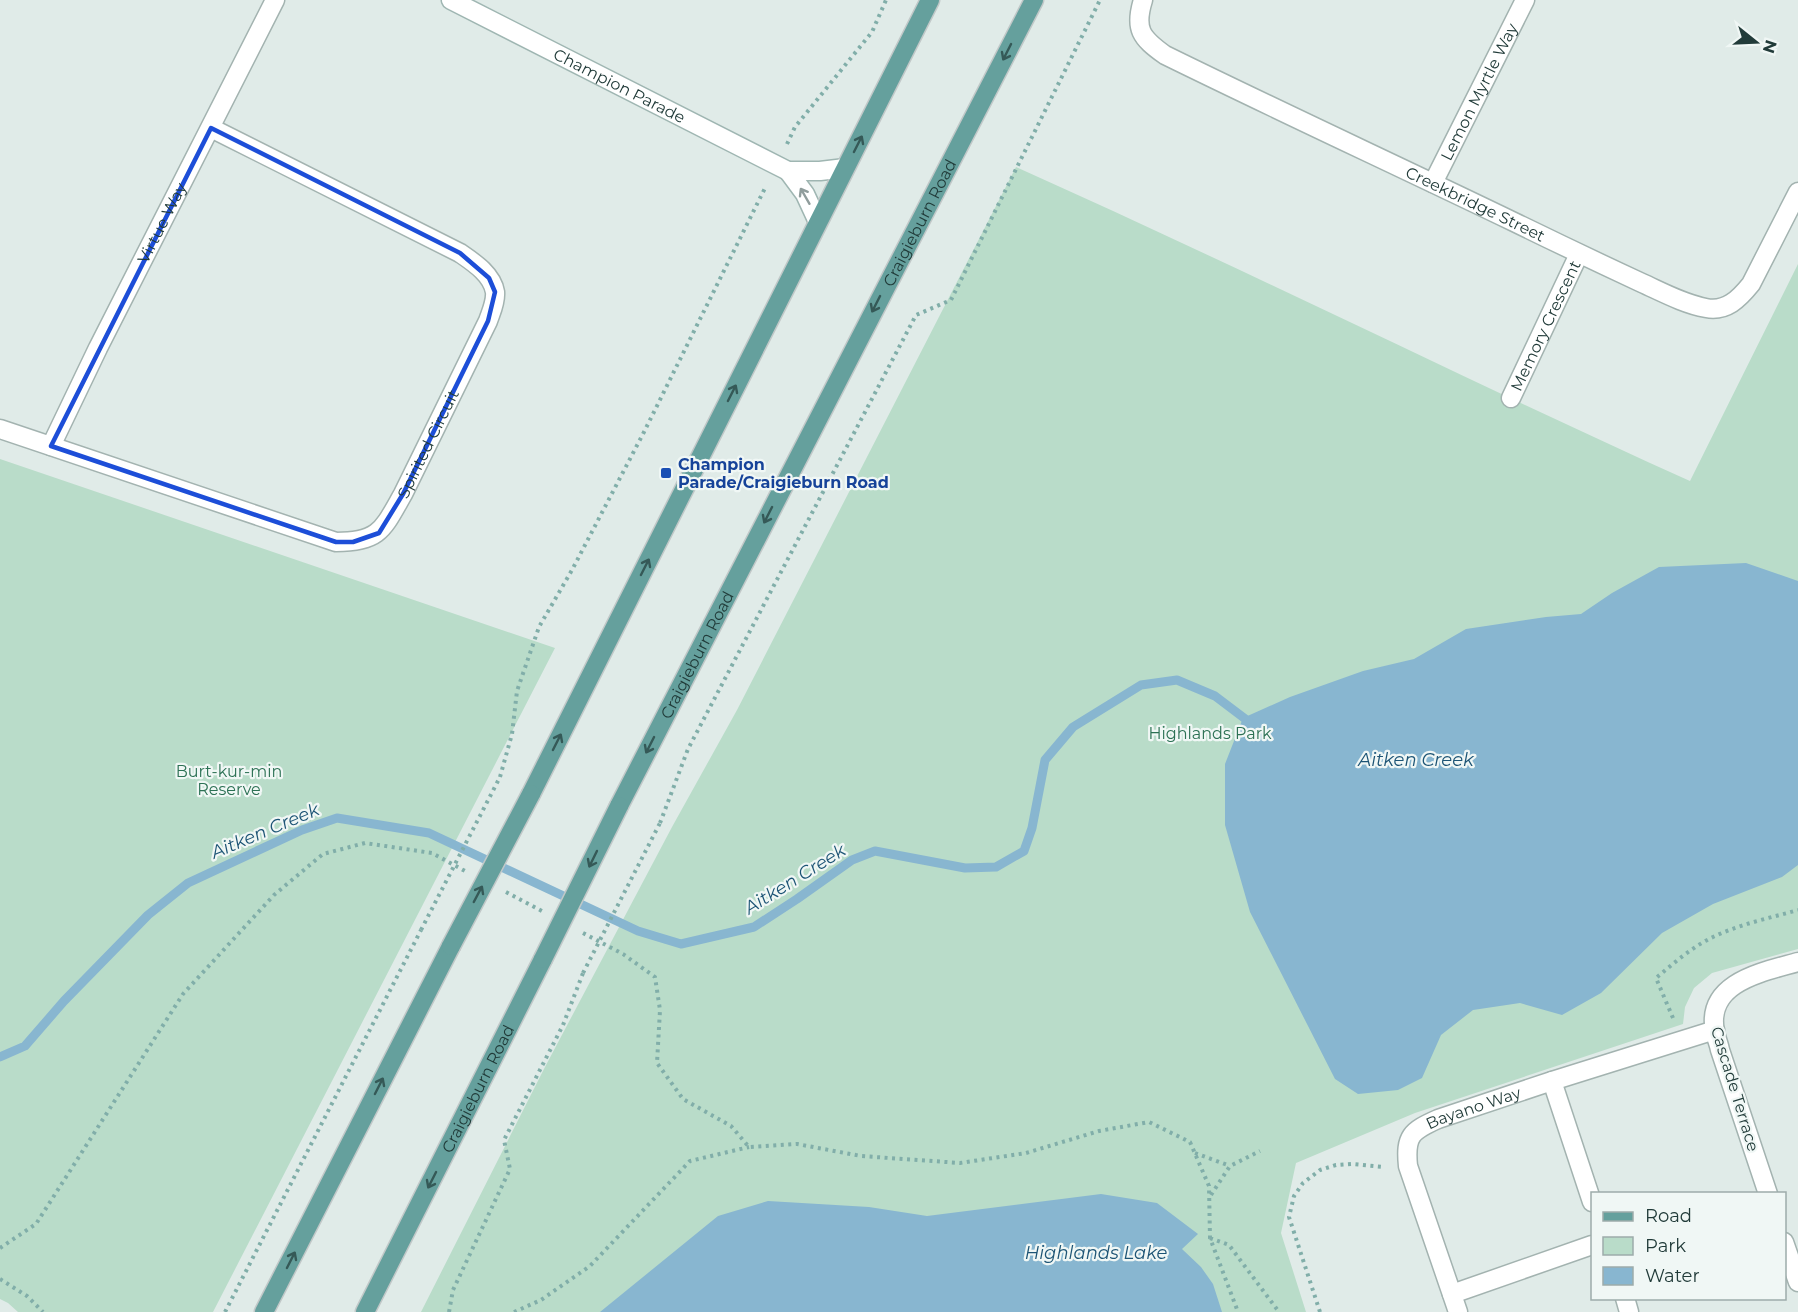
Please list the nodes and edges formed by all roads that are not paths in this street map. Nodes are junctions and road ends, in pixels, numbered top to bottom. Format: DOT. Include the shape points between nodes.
graph roads {
  1 [pos="275,0"];
  2 [pos="451,0"];
  3 [pos="930,0"];
  4 [pos="1034,0"];
  5 [pos="1143,0"];
  6 [pos="1525,0"];
  7 [pos="211,128"];
  8 [pos="782,168"];
  9 [pos="845,168"];
  10 [pos="1433,183"];
  11 [pos="1798,192"];
  12 [pos="818,222"];
  13 [pos="1579,254"];
  14 [pos="1511,398"];
  15 [pos="0,429"];
  16 [pos="51,446"];
  17 [pos="1798,962"];
  18 [pos="1714,1030"];
  19 [pos="1552,1080"];
  20 [pos="1767,1192"];
  21 [pos="1591,1196"];
  22 [pos="1786,1245"];
  23 [pos="1591,1246"];
  24 [pos="1798,1282"];
  25 [pos="1452,1294"];
  26 [pos="264,1312"];
  27 [pos="366,1312"];
  28 [pos="1458,1312"];
  1 -- 7 [label="street, Virtue Way"];
  2 -- 8 [label="street, Champion Parade"];
  9 -- 3 [label="main road, one-way"];
  4 -- 27 [label="main road, Craigieburn Road, one-way, bridge" via="619,807"];
  5 -- 10 [label="street, Creekbridge Street" via="1141,31 1148,43 1165,55"];
  6 -- 10 [label="street, Lemon Myrtle Way"];
  7 -- 16 [label="street, Virtue Way"];
  7 -- 16 [label="street, Spirited Circuit" via="460,253 489,278 495,292 494,306 403,494 379,533 353,542 336,542"];
  8 -- 9 [label="street, Champion Parade"];
  12 -- 8 [label="street, Champion Parade, one-way" via="805,194"];
  9 -- 12 [label="main road"];
  10 -- 13 [label="street, Creekbridge Street"];
  11 -- 13 [label="street, Creekbridge Street" via="1751,284 1733,303 1722,308 1683,301"];
  26 -- 12 [label="main road, one-way, bridge" via="531,794"];
  13 -- 14 [label="street, Memory Crescent"];
  15 -- 16 [label="street, Spirited Circuit"];
  17 -- 18 [label="street, Cascade Terrace" via="1760,972 1731,986 1718,1005"];
  18 -- 19 [label="street, Bayano Way"];
  18 -- 20 [label="street, Cascade Terrace"];
  19 -- 21 [label="street"];
  19 -- 25 [label="street, Bayano Way" via="1438,1119 1413,1132 1408,1142 1408,1166"];
  22 -- 24 [label="street"];
  23 -- 25 [label="street"];
  25 -- 28 [label="street, Bayano Way"];
}
